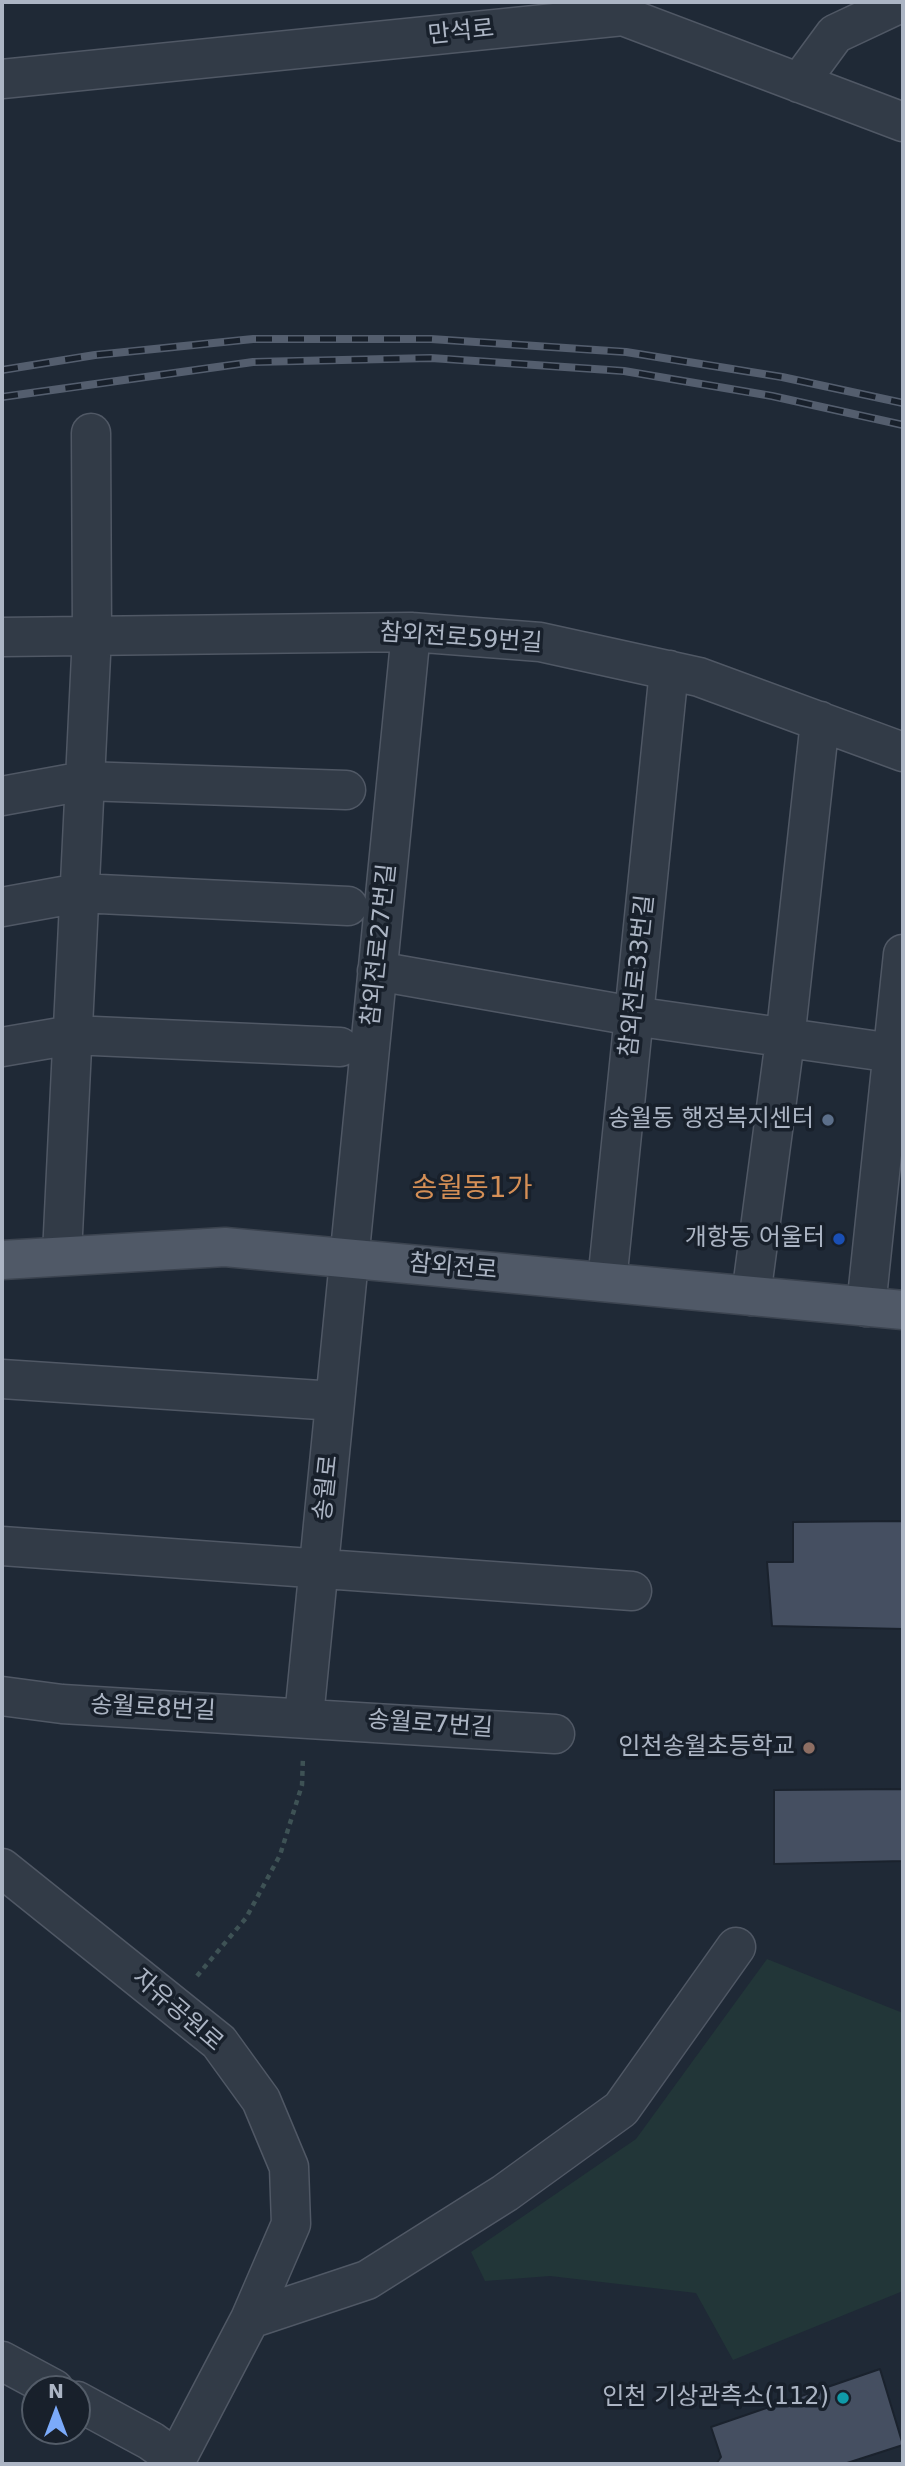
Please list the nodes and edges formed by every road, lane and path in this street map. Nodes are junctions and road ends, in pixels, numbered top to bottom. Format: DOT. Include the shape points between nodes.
graph roads {
  1 [pos="903,2"];
  2 [pos="2,79"];
  3 [pos="799,83"];
  4 [pos="903,122"];
  5 [pos="91,433"];
  6 [pos="411,632"];
  7 [pos="92,635"];
  8 [pos="2,637"];
  9 [pos="669,670"];
  10 [pos="820,721"];
  11 [pos="903,752"];
  12 [pos="84,781"];
  13 [pos="346,790"];
  14 [pos="2,796"];
  15 [pos="79,893"];
  16 [pos="348,906"];
  17 [pos="2,907"];
  18 [pos="903,954"];
  19 [pos="377,971"];
  20 [pos="634,1016"];
  21 [pos="72,1035"];
  22 [pos="785,1040"];
  23 [pos="2,1047"];
  24 [pos="340,1047"];
  25 [pos="893,1053"];
  26 [pos="62,1254"];
  27 [pos="349,1259"];
  28 [pos="2,1260"];
  29 [pos="607,1282"];
  30 [pos="751,1296"];
  31 [pos="885,1308"];
  32 [pos="2,1380"];
  33 [pos="335,1401"];
  34 [pos="2,1546"];
  35 [pos="319,1570"];
  36 [pos="632,1591"];
  37 [pos="2,1696"];
  38 [pos="304,1717"];
  39 [pos="555,1734"];
  40 [pos="2,1868"];
  41 [pos="736,1947"];
  42 [pos="173,2005"];
  43 [pos="250,2319"];
  44 [pos="2,2361"];
  45 [pos="28,2375"];
  46 [pos="91,2409"];
  47 [pos="175,2461"];
  1 -- 3 [label="street" via="835,33"];
  2 -- 3 [label="street, 만석로" via="623,16"];
  3 -- 4 [label="street, 만석로"];
  5 -- 7 [label="street"];
  6 -- 7 [label="street, 참외전로59번길"];
  6 -- 9 [label="street, 참외전로59번길" via="540,642"];
  6 -- 19 [label="street, 참외전로27번길"];
  7 -- 8 [label="street, 참외전로59번길"];
  7 -- 12 [label="street"];
  9 -- 10 [label="street, 참외전로59번길"];
  9 -- 20 [label="street, 참외전로33번길"];
  10 -- 11 [label="street, 참외전로59번길"];
  10 -- 22 [label="street"];
  12 -- 13 [label="street"];
  12 -- 14 [label="street"];
  12 -- 15 [label="street"];
  15 -- 16 [label="street"];
  15 -- 17 [label="street"];
  15 -- 21 [label="street"];
  18 -- 25 [label="street"];
  19 -- 20 [label="street"];
  19 -- 27 [label="street, 참외전로27번길"];
  20 -- 22 [label="street"];
  20 -- 29 [label="street, 참외전로33번길"];
  21 -- 23 [label="street"];
  21 -- 24 [label="street"];
  21 -- 26 [label="street"];
  22 -- 25 [label="street"];
  22 -- 30 [label="street"];
  25 -- 31 [label="street"];
  26 -- 27 [label="main road, 참외전로" via="225,1247"];
  26 -- 28 [label="main road, 참외전로"];
  27 -- 29 [label="main road, 참외전로"];
  27 -- 33 [label="street, 송월로"];
  29 -- 30 [label="main road, 참외전로"];
  30 -- 31 [label="main road, 참외전로"];
  32 -- 33 [label="street"];
  33 -- 35 [label="street, 송월로"];
  34 -- 35 [label="street"];
  35 -- 36 [label="street"];
  35 -- 38 [label="street, 송월로"];
  37 -- 38 [label="street, 송월로8번길" via="62,1704"];
  38 -- 39 [label="street, 송월로7번길"];
  38 -- 42 [label="path" via="302,1785 280,1855 246,1918"];
  40 -- 42 [label="street, 자유공원로"];
  41 -- 43 [label="street" via="621,2109 505,2193 367,2280"];
  42 -- 43 [label="street, 자유공원로" via="219,2042 261,2100 289,2166 291,2224"];
  43 -- 47 [label="street, 자유공원로"];
  44 -- 45 [label="street"];
  46 -- 47 [label="street" via="151,2441"];
}
